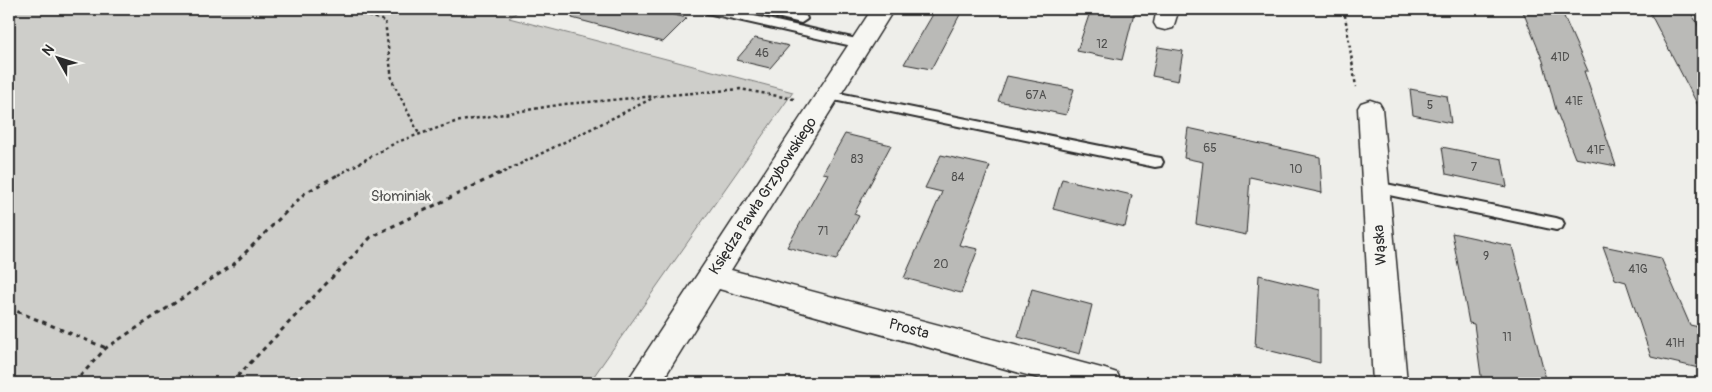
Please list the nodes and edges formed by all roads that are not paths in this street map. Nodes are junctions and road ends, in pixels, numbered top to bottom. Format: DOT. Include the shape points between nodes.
graph roads {
  1 [pos="707,9"];
  2 [pos="761,9"];
  3 [pos="883,9"];
  4 [pos="863,40"];
  5 [pos="826,100"];
  6 [pos="1370,108"];
  7 [pos="1155,162"];
  8 [pos="1376,187"];
  9 [pos="1556,224"];
  10 [pos="712,276"];
  11 [pos="643,383"];
  12 [pos="1105,383"];
  13 [pos="1390,383"];
  1 -- 4 [label="lane"];
  2 -- 4 [label="lane"];
  3 -- 4 [label="street, Księdza Pawła Grzybowskiego"];
  4 -- 5 [label="street, Księdza Pawła Grzybowskiego"];
  5 -- 7 [label="lane"];
  5 -- 10 [label="street, Księdza Pawła Grzybowskiego"];
  6 -- 8 [label="street, Wąska"];
  8 -- 9 [label="lane"];
  8 -- 13 [label="street, Wąska"];
  10 -- 11 [label="street, Księdza Pawła Grzybowskiego"];
  10 -- 12 [label="street, Prosta"];
}
